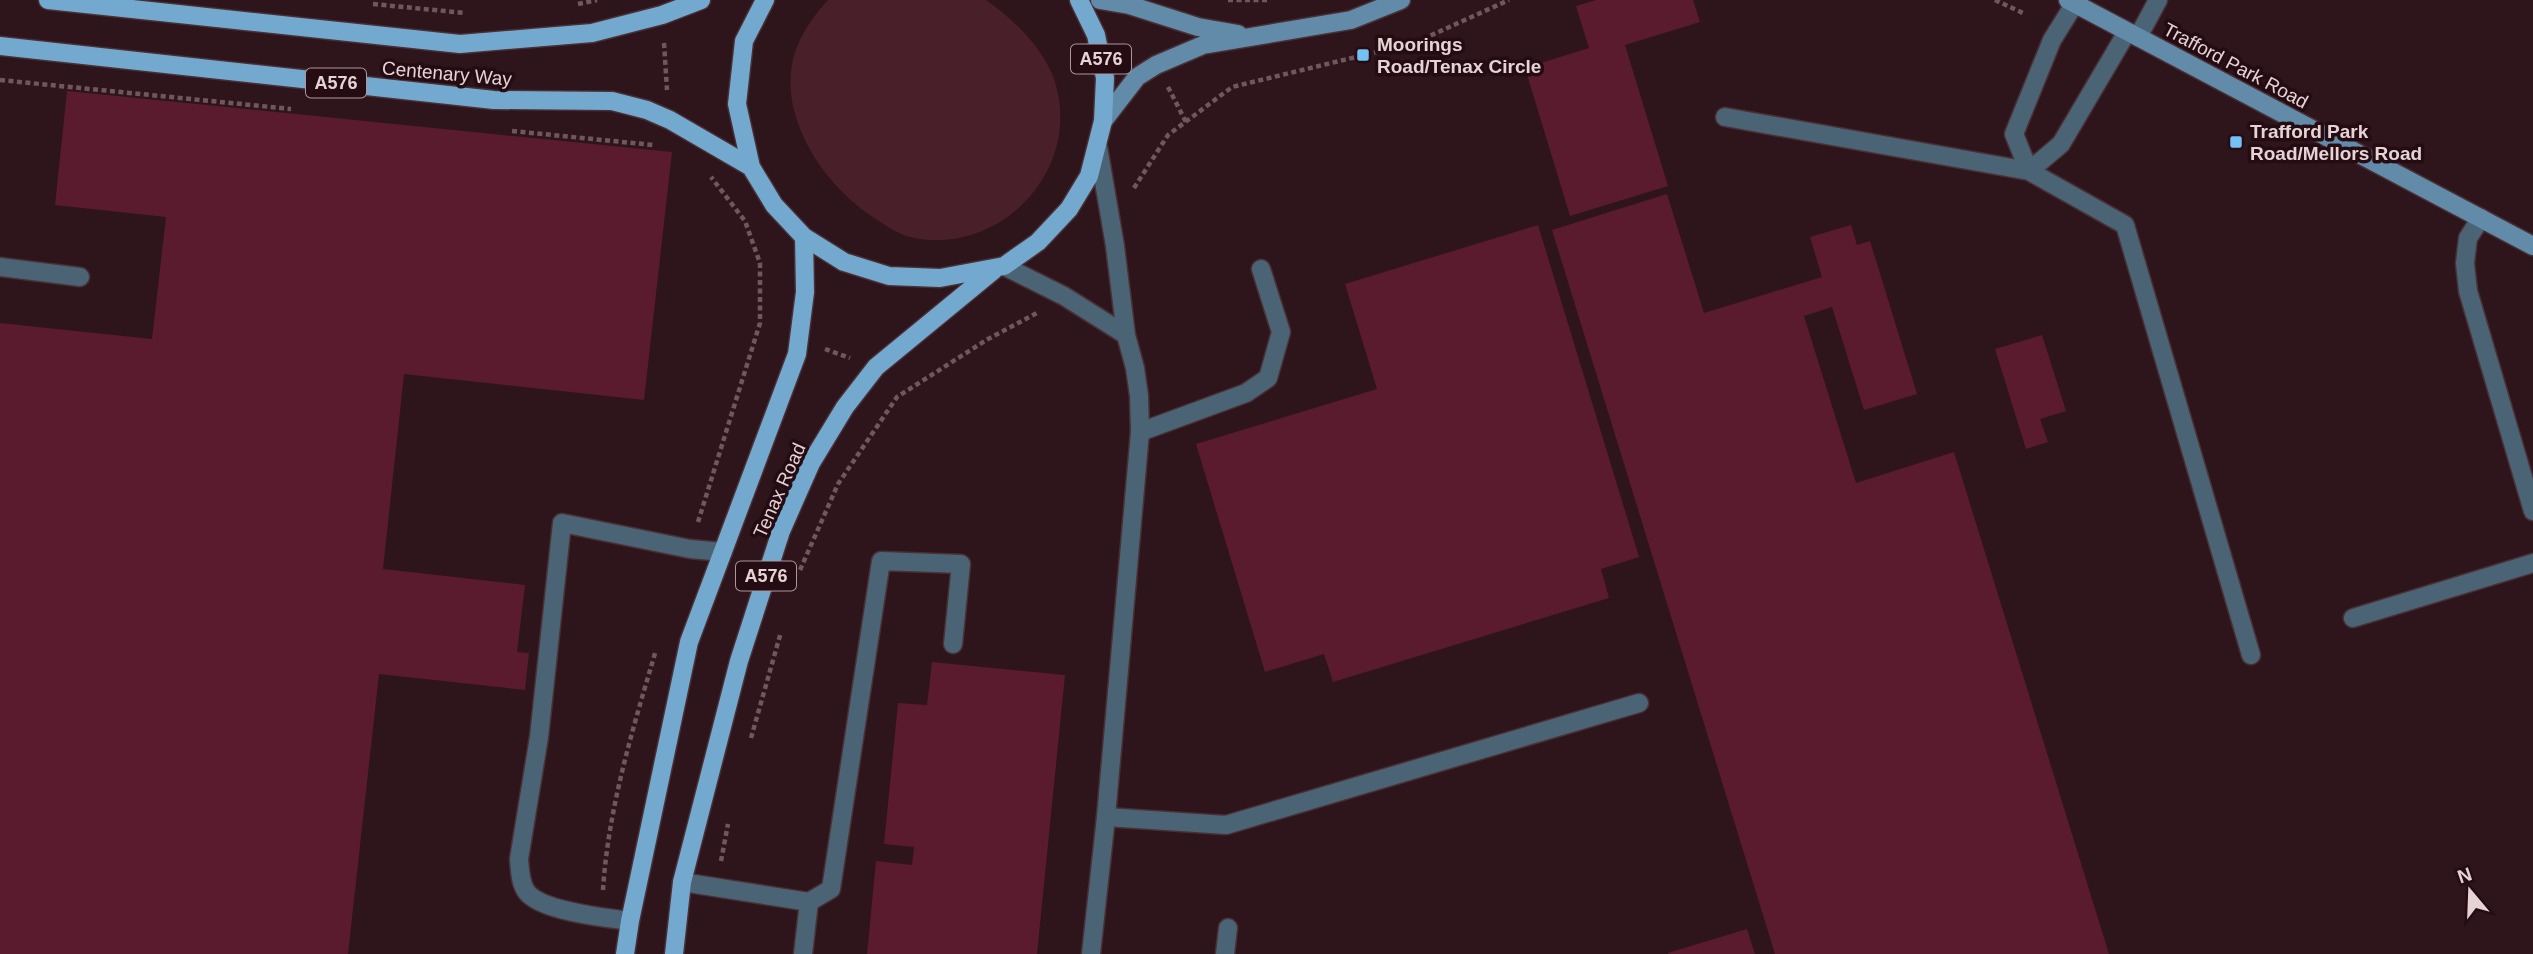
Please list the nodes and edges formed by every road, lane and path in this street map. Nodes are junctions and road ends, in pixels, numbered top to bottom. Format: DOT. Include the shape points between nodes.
graph roads {
  1 [pos="48,0"];
  2 [pos="598,0"];
  3 [pos="701,0"];
  4 [pos="765,0"];
  5 [pos="1079,0"];
  6 [pos="1100,0"];
  7 [pos="1228,0"];
  8 [pos="1270,0"];
  9 [pos="1401,0"];
  10 [pos="1509,0"];
  11 [pos="1995,0"];
  12 [pos="2158,0"];
  13 [pos="2071,2"];
  14 [pos="365,3"];
  15 [pos="575,5"];
  16 [pos="475,13"];
  17 [pos="2023,13"];
  18 [pos="2133,34"];
  19 [pos="1249,36"];
  20 [pos="0,46"];
  21 [pos="665,58"];
  22 [pos="0,80"];
  23 [pos="667,89"];
  24 [pos="292,109"];
  25 [pos="1725,117"];
  26 [pos="1103,121"];
  27 [pos="500,130"];
  28 [pos="653,145"];
  29 [pos="1098,147"];
  30 [pos="751,167"];
  31 [pos="705,169"];
  32 [pos="2029,171"];
  33 [pos="1130,194"];
  34 [pos="2481,218"];
  35 [pos="804,237"];
  36 [pos="2533,246"];
  37 [pos="0,267"];
  38 [pos="999,268"];
  39 [pos="1261,269"];
  40 [pos="80,276"];
  41 [pos="1046,308"];
  42 [pos="1126,335"];
  43 [pos="831,350"];
  44 [pos="854,359"];
  45 [pos="1140,432"];
  46 [pos="2533,511"];
  47 [pos="690,549"];
  48 [pos="723,552"];
  49 [pos="2533,563"];
  50 [pos="799,573"];
  51 [pos="2353,618"];
  52 [pos="783,624"];
  53 [pos="953,644"];
  54 [pos="658,645"];
  55 [pos="2251,655"];
  56 [pos="1639,703"];
  57 [pos="751,739"];
  58 [pos="730,814"];
  59 [pos="1106,817"];
  60 [pos="682,882"];
  61 [pos="716,887"];
  62 [pos="809,902"];
  63 [pos="602,918"];
  64 [pos="630,921"];
  65 [pos="1228,928"];
  66 [pos="625,954"];
  67 [pos="674,954"];
  68 [pos="803,954"];
  69 [pos="1091,954"];
  70 [pos="1225,954"];
  1 -- 3 [label="main road, Centenary Way" via="460,44 592,33"];
  2 -- 15 [label="path"];
  4 -- 30 [label="main road, A576" via="744,41 737,104"];
  5 -- 26 [label="main road, A576" via="1096,35 1105,78"];
  6 -- 19 [label="street"];
  7 -- 8 [label="path"];
  9 -- 19 [label="street" via="1351,20"];
  10 -- 33 [label="path" via="1414,43 1232,87 1168,135"];
  11 -- 17 [label="path"];
  12 -- 18 [label="street"];
  13 -- 18 [label="street, Trafford Park Road"];
  13 -- 32 [label="street" via="2014,134"];
  14 -- 16 [label="path"];
  18 -- 32 [label="street" via="2061,145"];
  18 -- 34 [label="street, Trafford Park Road"];
  19 -- 26 [label="street" via="1203,45 1156,65 1137,77"];
  20 -- 30 [label="main road, Centenary Way / A576" via="494,100 612,101 670,120"];
  21 -- 23 [label="path"];
  22 -- 24 [label="path"];
  25 -- 32 [label="street"];
  26 -- 29 [label="main road, A576"];
  27 -- 28 [label="path"];
  29 -- 38 [label="main road, A576" via="1089,176 1069,209 1038,243"];
  29 -- 42 [label="street"];
  30 -- 35 [label="main road, A576" via="774,205"];
  31 -- 47 [label="path" via="745,220 760,263 760,323"];
  32 -- 55 [label="street" via="2125,225"];
  34 -- 36 [label="street, Trafford Park Road"];
  34 -- 46 [label="street" via="2468,238 2468,291"];
  35 -- 38 [label="main road, A576" via="844,262 890,275 940,278"];
  35 -- 48 [label="main road, Tenax Road / A576" via="805,292 797,354"];
  37 -- 40 [label="street"];
  38 -- 42 [label="street" via="1064,296"];
  38 -- 60 [label="main road, Tenax Road / A576" via="876,367 811,463 781,531 739,661"];
  39 -- 45 [label="street" via="1281,332 1268,378 1247,393"];
  41 -- 50 [label="path" via="897,397 838,484"];
  42 -- 45 [label="street" via="1135,368"];
  43 -- 44 [label="path"];
  45 -- 59 [label="street"];
  47 -- 48 [label="street"];
  47 -- 63 [label="street" via="562,523 539,737 519,859 521,879 527,893 542,904"];
  48 -- 64 [label="main road, Tenax Road / A576" via="689,642"];
  49 -- 51 [label="street"];
  52 -- 57 [label="path"];
  53 -- 62 [label="street" via="961,564 881,561 831,889"];
  54 -- 63 [label="path" via="623,772 605,860"];
  56 -- 59 [label="street" via="1226,825"];
  58 -- 61 [label="path"];
  59 -- 69 [label="street"];
  60 -- 61 [label="street"];
  60 -- 67 [label="main road, Tenax Road / A576"];
  61 -- 62 [label="street"];
  62 -- 68 [label="street"];
  63 -- 64 [label="street"];
  64 -- 66 [label="main road, Tenax Road / A576"];
  65 -- 70 [label="street"];
}
